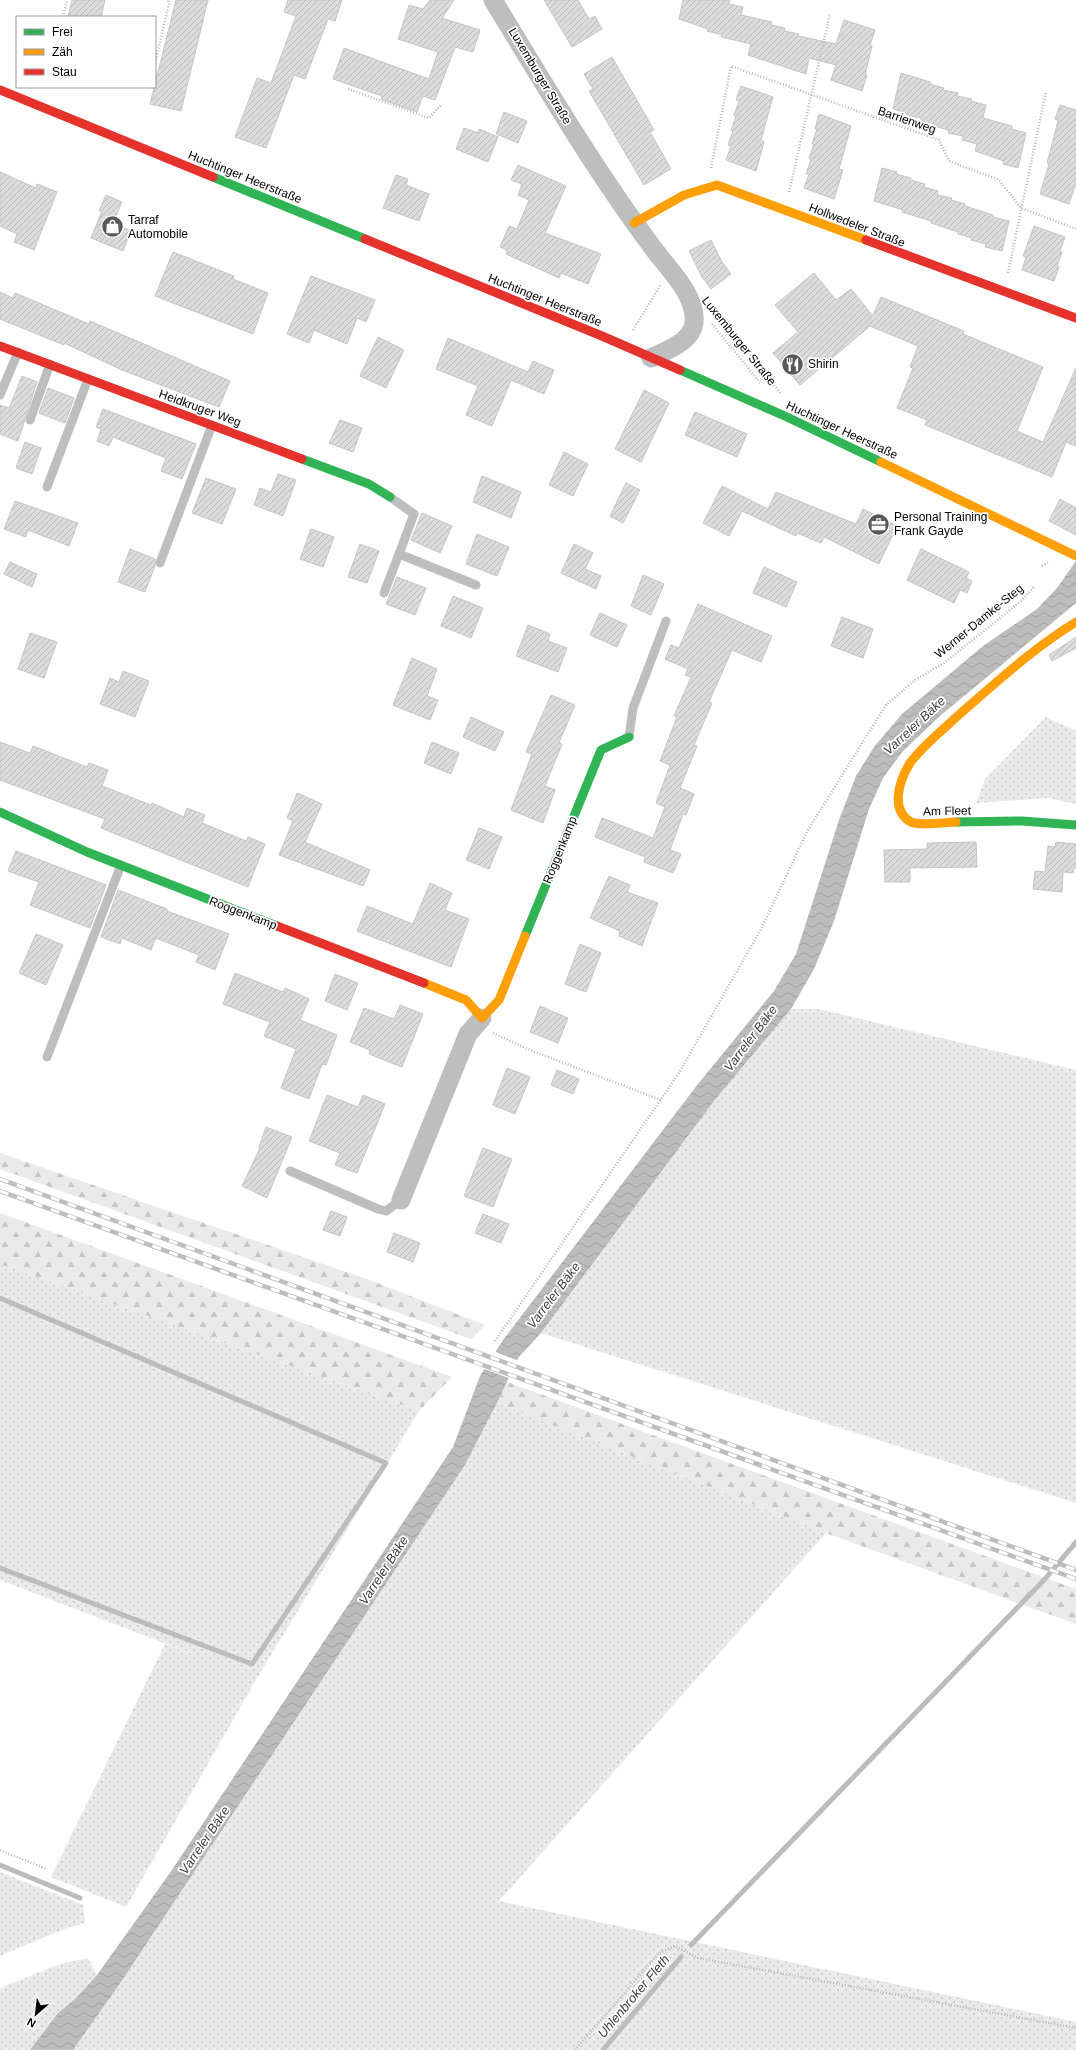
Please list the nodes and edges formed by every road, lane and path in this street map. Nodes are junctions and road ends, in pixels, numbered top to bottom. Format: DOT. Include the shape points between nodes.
graph roads {
  1 [pos="67,0"];
  2 [pos="168,0"];
  3 [pos="493,0"];
  4 [pos="830,14"];
  5 [pos="63,16"];
  6 [pos="156,58"];
  7 [pos="348,89"];
  8 [pos="0,90"];
  9 [pos="1046,92"];
  10 [pos="811,96"];
  11 [pos="442,104"];
  12 [pos="717,185"];
  13 [pos="1021,208"];
  14 [pos="785,210"];
  15 [pos="634,223"];
  16 [pos="1076,229"];
  17 [pos="669,270"];
  18 [pos="1004,292"];
  19 [pos="709,302"];
  20 [pos="1076,318"];
  21 [pos="709,320"];
  22 [pos="0,346"];
  23 [pos="623,346"];
  24 [pos="18,352"];
  25 [pos="651,358"];
  26 [pos="50,364"];
  27 [pos="88,379"];
  28 [pos="765,388"];
  29 [pos="0,395"];
  30 [pos="787,417"];
  31 [pos="30,420"];
  32 [pos="212,425"];
  33 [pos="47,487"];
  34 [pos="390,497"];
  35 [pos="399,554"];
  36 [pos="1073,554"];
  37 [pos="160,563"];
  38 [pos="476,585"];
  39 [pos="1034,588"];
  40 [pos="384,593"];
  41 [pos="666,621"];
  42 [pos="1076,622"];
  43 [pos="629,737"];
  44 [pos="0,812"];
  45 [pos="1076,825"];
  46 [pos="121,865"];
  47 [pos="482,1018"];
  48 [pos="47,1057"];
  49 [pos="661,1100"];
  50 [pos="290,1171"];
  51 [pos="401,1200"];
  52 [pos="494,1341"];
  53 [pos="0,1850"];
  54 [pos="46,1870"];
  55 [pos="1076,2028"];
  56 [pos="574,2050"];
  1 -- 5 [label="path"];
  2 -- 6 [label="path"];
  3 -- 15 [label="street, Luxemburger Straße" via="574,132"];
  4 -- 10 [label="path"];
  7 -- 11 [label="path" via="429,118"];
  8 -- 23 [label="street, Huchtinger Heerstraße"];
  9 -- 13 [label="path"];
  10 -- 12 [label="path, Barrienweg" via="731,66 711,168"];
  10 -- 13 [label="path, Barrienweg" via="938,140 949,161 998,180"];
  10 -- 14 [label="path"];
  12 -- 14 [label="street, Hollwedeler Straße"];
  12 -- 15 [label="street" via="703,187 678,197"];
  13 -- 16 [label="path, Barrienweg"];
  13 -- 18 [label="path"];
  14 -- 18 [label="street, Hollwedeler Straße"];
  15 -- 17 [label="street, Luxemburger Straße"];
  17 -- 23 [label="path"];
  17 -- 25 [label="street, Luxemburger Straße" via="691,300 694,325 690,335"];
  18 -- 20 [label="street, Hollwedeler Straße"];
  19 -- 30 [label="path, Luxemburger Straße" via="781,392"];
  21 -- 28 [label="path, Luxemburger Straße"];
  22 -- 24 [label="street, Heidkruger Weg"];
  23 -- 25 [label="street, Huchtinger Heerstraße"];
  24 -- 26 [label="street, Heidkruger Weg"];
  24 -- 29 [label="lane"];
  25 -- 30 [label="street, Huchtinger Heerstraße"];
  26 -- 27 [label="street, Heidkruger Weg"];
  26 -- 31 [label="lane"];
  27 -- 32 [label="street, Heidkruger Weg"];
  27 -- 33 [label="lane"];
  30 -- 36 [label="street, Huchtinger Heerstraße"];
  32 -- 34 [label="street, Heidkruger Weg" via="369,484"];
  32 -- 37 [label="lane"];
  34 -- 35 [label="lane" via="414,514"];
  35 -- 38 [label="lane"];
  35 -- 40 [label="lane"];
  39 -- 49 [label="path, Werner-Damke-Steg" via="944,663 915,680 886,705 808,830 761,929"];
  41 -- 43 [label="lane" via="633,708"];
  42 -- 45 [label="street, Am Fleet" via="1050,638 941,731 911,762 901,780 898,798 902,815 912,823 1022,822"];
  43 -- 47 [label="street, Roggenkamp" via="601,750 499,1000"];
  44 -- 46 [label="street, Roggenkamp"];
  46 -- 47 [label="street, Roggenkamp" via="466,1000"];
  46 -- 48 [label="lane"];
  47 -- 49 [label="path" via="494,1035"];
  47 -- 51 [label="street, Roggenkamp" via="468,1034"];
  49 -- 52 [label="path, Werner-Damke-Steg"];
  50 -- 51 [label="lane" via="378,1210 386,1211"];
  53 -- 54 [label="path"];
  55 -- 56 [label="path" via="698,1958 675,1946 659,1953"];
}
